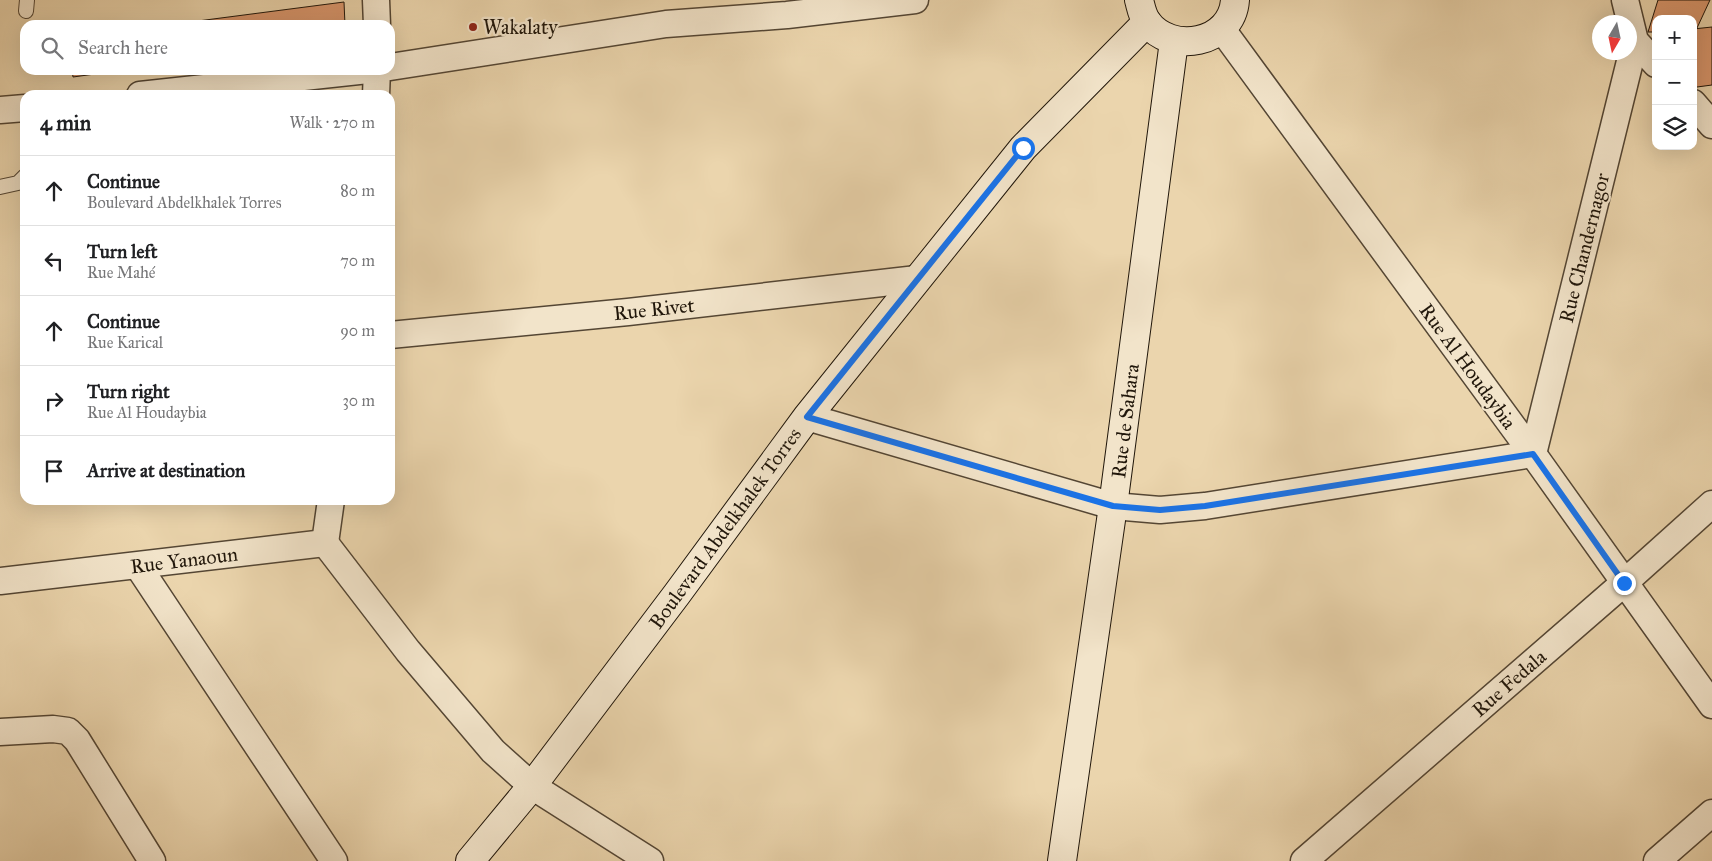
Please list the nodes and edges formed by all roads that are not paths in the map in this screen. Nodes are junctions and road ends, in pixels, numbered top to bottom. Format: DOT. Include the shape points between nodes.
graph roads {
  1 [pos="376,0"];
  2 [pos="915,0"];
  3 [pos="1235,0"];
  4 [pos="1625,0"];
  5 [pos="785,7"];
  6 [pos="1143,11"];
  7 [pos="1628,15"];
  8 [pos="377,20"];
  9 [pos="1221,28"];
  10 [pos="1174,41"];
  11 [pos="1637,45"];
  12 [pos="1630,60"];
  13 [pos="1652,60"];
  14 [pos="395,66"];
  15 [pos="322,75"];
  16 [pos="377,75"];
  17 [pos="186,90"];
  18 [pos="376,90"];
  19 [pos="1700,103"];
  20 [pos="20,108"];
  21 [pos="0,110"];
  22 [pos="1712,126"];
  23 [pos="20,181"];
  24 [pos="0,186"];
  25 [pos="918,280"];
  26 [pos="395,335"];
  27 [pos="807,417"];
  28 [pos="1533,454"];
  29 [pos="1712,504"];
  30 [pos="329,505"];
  31 [pos="1113,506"];
  32 [pos="325,543"];
  33 [pos="138,566"];
  34 [pos="0,581"];
  35 [pos="1624,583"];
  36 [pos="1712,705"];
  37 [pos="0,732"];
  38 [pos="532,786"];
  39 [pos="1712,813"];
  40 [pos="1310,859"];
  41 [pos="152,861"];
  42 [pos="334,861"];
  43 [pos="470,861"];
  44 [pos="650,861"];
  45 [pos="1062,861"];
  46 [pos="1657,861"];
  1 -- 8 [label="street"];
  2 -- 5 [label="street"];
  3 -- 9 [label="main road" via="1230,18"];
  4 -- 7 [label="street"];
  5 -- 14 [label="street"];
  6 -- 10 [label="main road" via="1159,34"];
  6 -- 25 [label="main road, Boulevard Abdelkhalek Torres" via="1023,148"];
  9 -- 10 [label="main road" via="1193,42"];
  9 -- 28 [label="street, Rue Al Houdaybia"];
  10 -- 31 [label="main road, Rue de Sahara"];
  11 -- 13 [label="street"];
  12 -- 28 [label="street, Rue Chandernagor"];
  15 -- 17 [label="street"];
  16 -- 18 [label="street"];
  19 -- 22 [label="street"];
  20 -- 21 [label="street"];
  23 -- 24 [label="lane"];
  25 -- 26 [label="street, Rue Rivet"];
  25 -- 27 [label="main road, Boulevard Abdelkhalek Torres"];
  27 -- 31 [label="street"];
  27 -- 38 [label="main road, Boulevard Abdelkhalek Torres"];
  28 -- 31 [label="street" via="1205,506 1160,510"];
  28 -- 35 [label="street, Rue Al Houdaybia"];
  29 -- 35 [label="street, Rue Fedala"];
  30 -- 32 [label="street"];
  31 -- 45 [label="main road, Rue de Sahara"];
  32 -- 33 [label="street, Rue Yanaoun"];
  32 -- 38 [label="street" via="408,651 493,751"];
  33 -- 34 [label="street, Rue Yanaoun"];
  33 -- 42 [label="street"];
  35 -- 36 [label="street, Rue Al Houdaybia"];
  35 -- 40 [label="street, Rue Fedala"];
  37 -- 41 [label="street" via="68,731 77,740"];
  38 -- 43 [label="main road, Boulevard Abdelkhalek Torres"];
  38 -- 44 [label="street"];
  39 -- 46 [label="street"];
}
